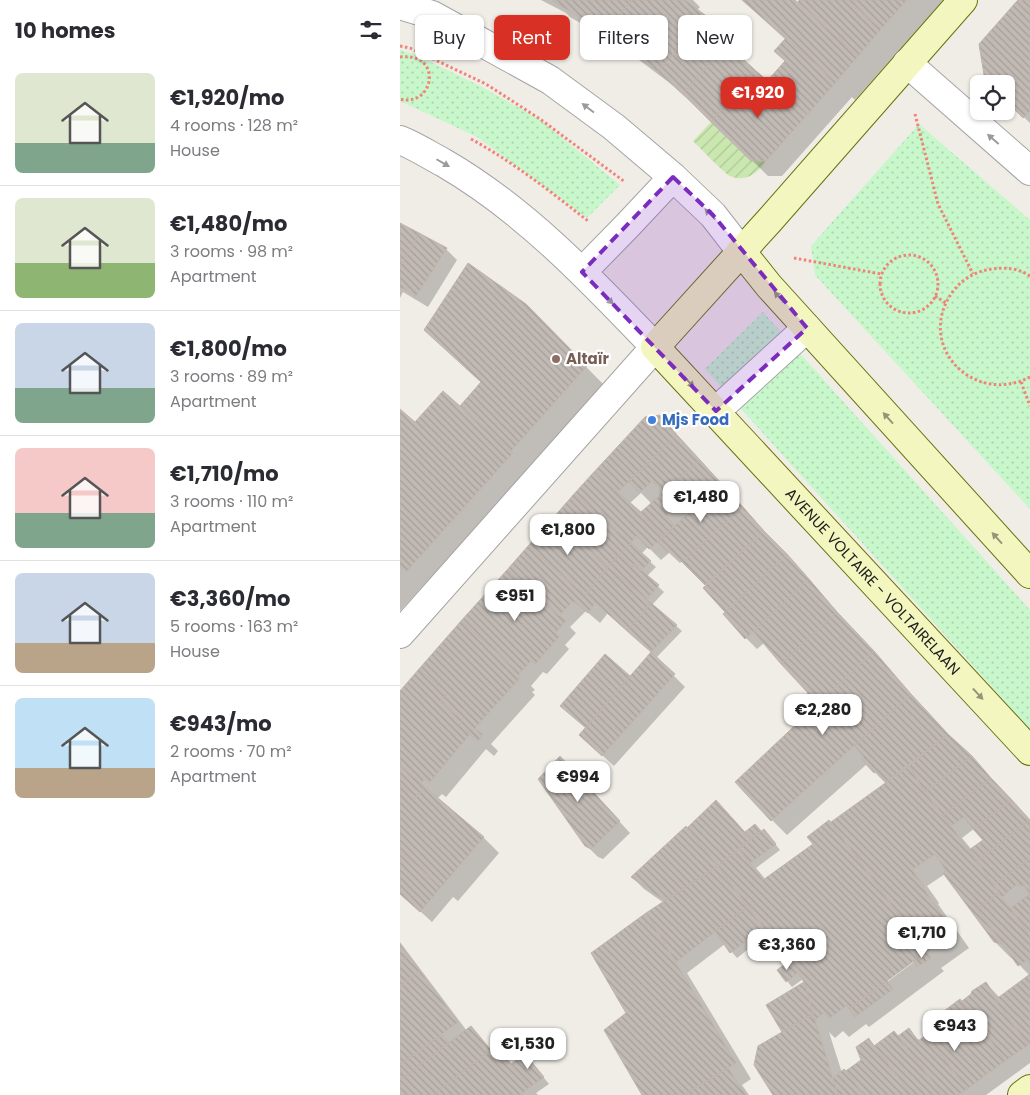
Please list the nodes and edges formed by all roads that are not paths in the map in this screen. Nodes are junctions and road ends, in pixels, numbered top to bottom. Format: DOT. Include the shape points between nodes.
graph roads {
  1 [pos="963,0"];
  2 [pos="400,5"];
  3 [pos="907,63"];
  4 [pos="400,140"];
  5 [pos="1030,171"];
  6 [pos="673,177"];
  7 [pos="741,251"];
  8 [pos="582,272"];
  9 [pos="807,328"];
  10 [pos="655,347"];
  11 [pos="716,411"];
  12 [pos="1030,574"];
  13 [pos="400,634"];
  14 [pos="1030,751"];
  15 [pos="1030,1089"];
  16 [pos="1022,1095"];
  1 -- 3 [label="street"];
  6 -- 2 [label="street, one-way" via="614,127 550,80 432,15"];
  5 -- 3 [label="street, one-way"];
  3 -- 7 [label="street"];
  4 -- 8 [label="street, AVENUE VOLTAIRE - VOLTAIRELAAN, one-way" via="507,204"];
  7 -- 6 [label="street, one-way" via="713,215"];
  6 -- 8 [label="street"];
  9 -- 7 [label="street, one-way"];
  7 -- 10 [label="street"];
  8 -- 10 [label="street, AVENUE VOLTAIRE - VOLTAIRELAAN, one-way"];
  9 -- 11 [label="street"];
  12 -- 9 [label="street, one-way"];
  10 -- 11 [label="street, AVENUE VOLTAIRE - VOLTAIRELAAN, one-way"];
  10 -- 13 [label="street"];
  11 -- 14 [label="street, AVENUE VOLTAIRE - VOLTAIRELAAN, one-way"];
  15 -- 16 [label="street"];
}
